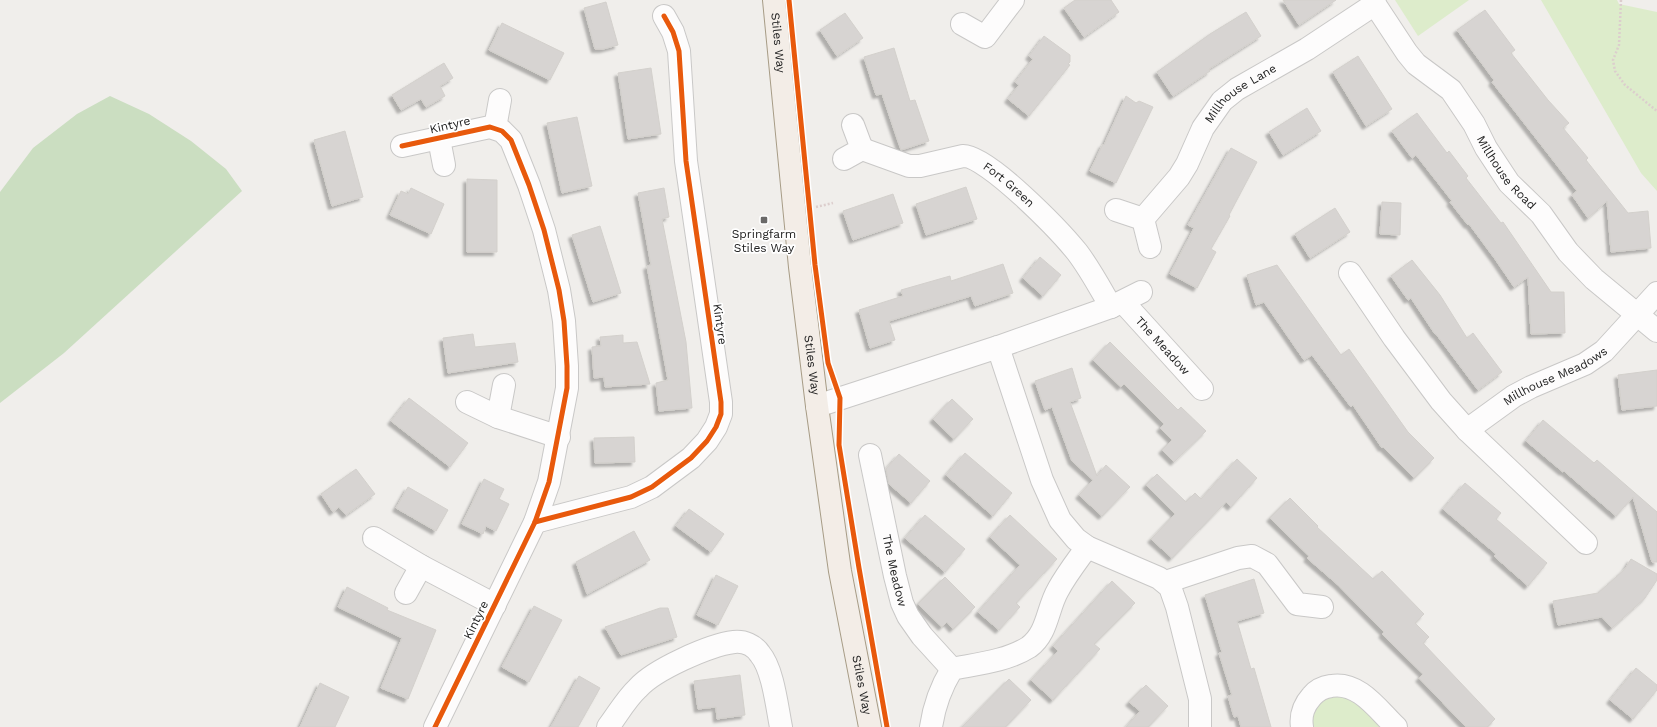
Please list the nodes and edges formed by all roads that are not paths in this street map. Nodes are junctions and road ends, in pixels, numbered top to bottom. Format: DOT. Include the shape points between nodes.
graph roads {
  1 [pos="774,0"];
  2 [pos="1013,0"];
  3 [pos="1373,2"];
  4 [pos="664,16"];
  5 [pos="962,24"];
  6 [pos="500,100"];
  7 [pos="853,125"];
  8 [pos="495,128"];
  9 [pos="438,138"];
  10 [pos="402,146"];
  11 [pos="444,165"];
  12 [pos="1116,210"];
  13 [pos="1143,219"];
  14 [pos="1150,246"];
  15 [pos="1350,273"];
  16 [pos="1657,293"];
  17 [pos="1125,300"];
  18 [pos="1638,315"];
  19 [pos="1657,331"];
  20 [pos="998,347"];
  21 [pos="504,386"];
  22 [pos="1202,389"];
  23 [pos="467,402"];
  24 [pos="817,406"];
  25 [pos="498,417"];
  26 [pos="1467,430"];
  27 [pos="559,437"];
  28 [pos="870,455"];
  29 [pos="535,522"];
  30 [pos="374,538"];
  31 [pos="1586,543"];
  32 [pos="1087,547"];
  33 [pos="421,566"];
  34 [pos="1166,582"];
  35 [pos="406,593"];
  36 [pos="495,605"];
  37 [pos="1322,607"];
  38 [pos="952,669"];
  39 [pos="435,727"];
  40 [pos="608,727"];
  41 [pos="781,727"];
  42 [pos="870,727"];
  43 [pos="931,727"];
  44 [pos="1200,727"];
  45 [pos="1302,727"];
  46 [pos="1396,727"];
  1 -- 24 [label="main road, Stiles Way" via="800,267"];
  2 -- 5 [label="street" via="985,37"];
  3 -- 13 [label="street, Millhouse Lane" via="1306,49 1237,89 1222,101 1203,128 1179,177"];
  3 -- 18 [label="street, Millhouse Road" via="1416,64 1451,90 1509,183 1541,214 1568,252 1594,279"];
  4 -- 29 [label="street, Kintyre" via="679,51 686,161 721,414 707,441 691,458 652,486 631,497"];
  6 -- 8 [label="street"];
  7 -- 17 [label="street, Fort Green" via="853,154 909,166 926,165 963,156 978,160 999,175 1066,239 1086,265"];
  8 -- 9 [label="street, Kintyre" via="476,129"];
  8 -- 27 [label="street, Kintyre" via="502,130 511,140 529,185 559,290 567,366 567,388"];
  9 -- 10 [label="street, Kintyre"];
  9 -- 11 [label="street, Kintyre"];
  12 -- 13 [label="street"];
  13 -- 14 [label="street"];
  15 -- 26 [label="street" via="1394,338 1441,401"];
  16 -- 18 [label="street, Millhouse Meadows"];
  17 -- 20 [label="street"];
  17 -- 22 [label="street, The Meadow"];
  18 -- 19 [label="street, Millhouse Road"];
  18 -- 26 [label="street, Millhouse Meadows" via="1604,351 1585,364 1531,386"];
  20 -- 24 [label="street"];
  20 -- 32 [label="street" via="1048,496 1064,525"];
  21 -- 25 [label="street"];
  23 -- 25 [label="street"];
  24 -- 42 [label="main road, Stiles Way" via="840,571"];
  25 -- 27 [label="street"];
  26 -- 31 [label="street"];
  27 -- 29 [label="street, Kintyre" via="550,482"];
  28 -- 38 [label="street, The Meadow" via="902,603 922,636"];
  29 -- 36 [label="street, Kintyre"];
  30 -- 33 [label="street, Kintyre"];
  32 -- 34 [label="street"];
  32 -- 38 [label="street" via="1058,590 1045,627 1030,646 1006,657"];
  33 -- 35 [label="street"];
  33 -- 36 [label="street, Kintyre"];
  34 -- 37 [label="street" via="1238,558 1252,556 1267,564 1297,604"];
  34 -- 44 [label="street" via="1177,607 1198,692 1201,709"];
  36 -- 39 [label="street, Kintyre"];
  38 -- 43 [label="street" via="936,703"];
  40 -- 41 [label="street" via="638,687 655,674 711,648 733,642 748,644 760,653 765,661"];
  45 -- 46 [label="street" via="1304,706 1314,694 1323,688 1345,685 1364,696"];
}
